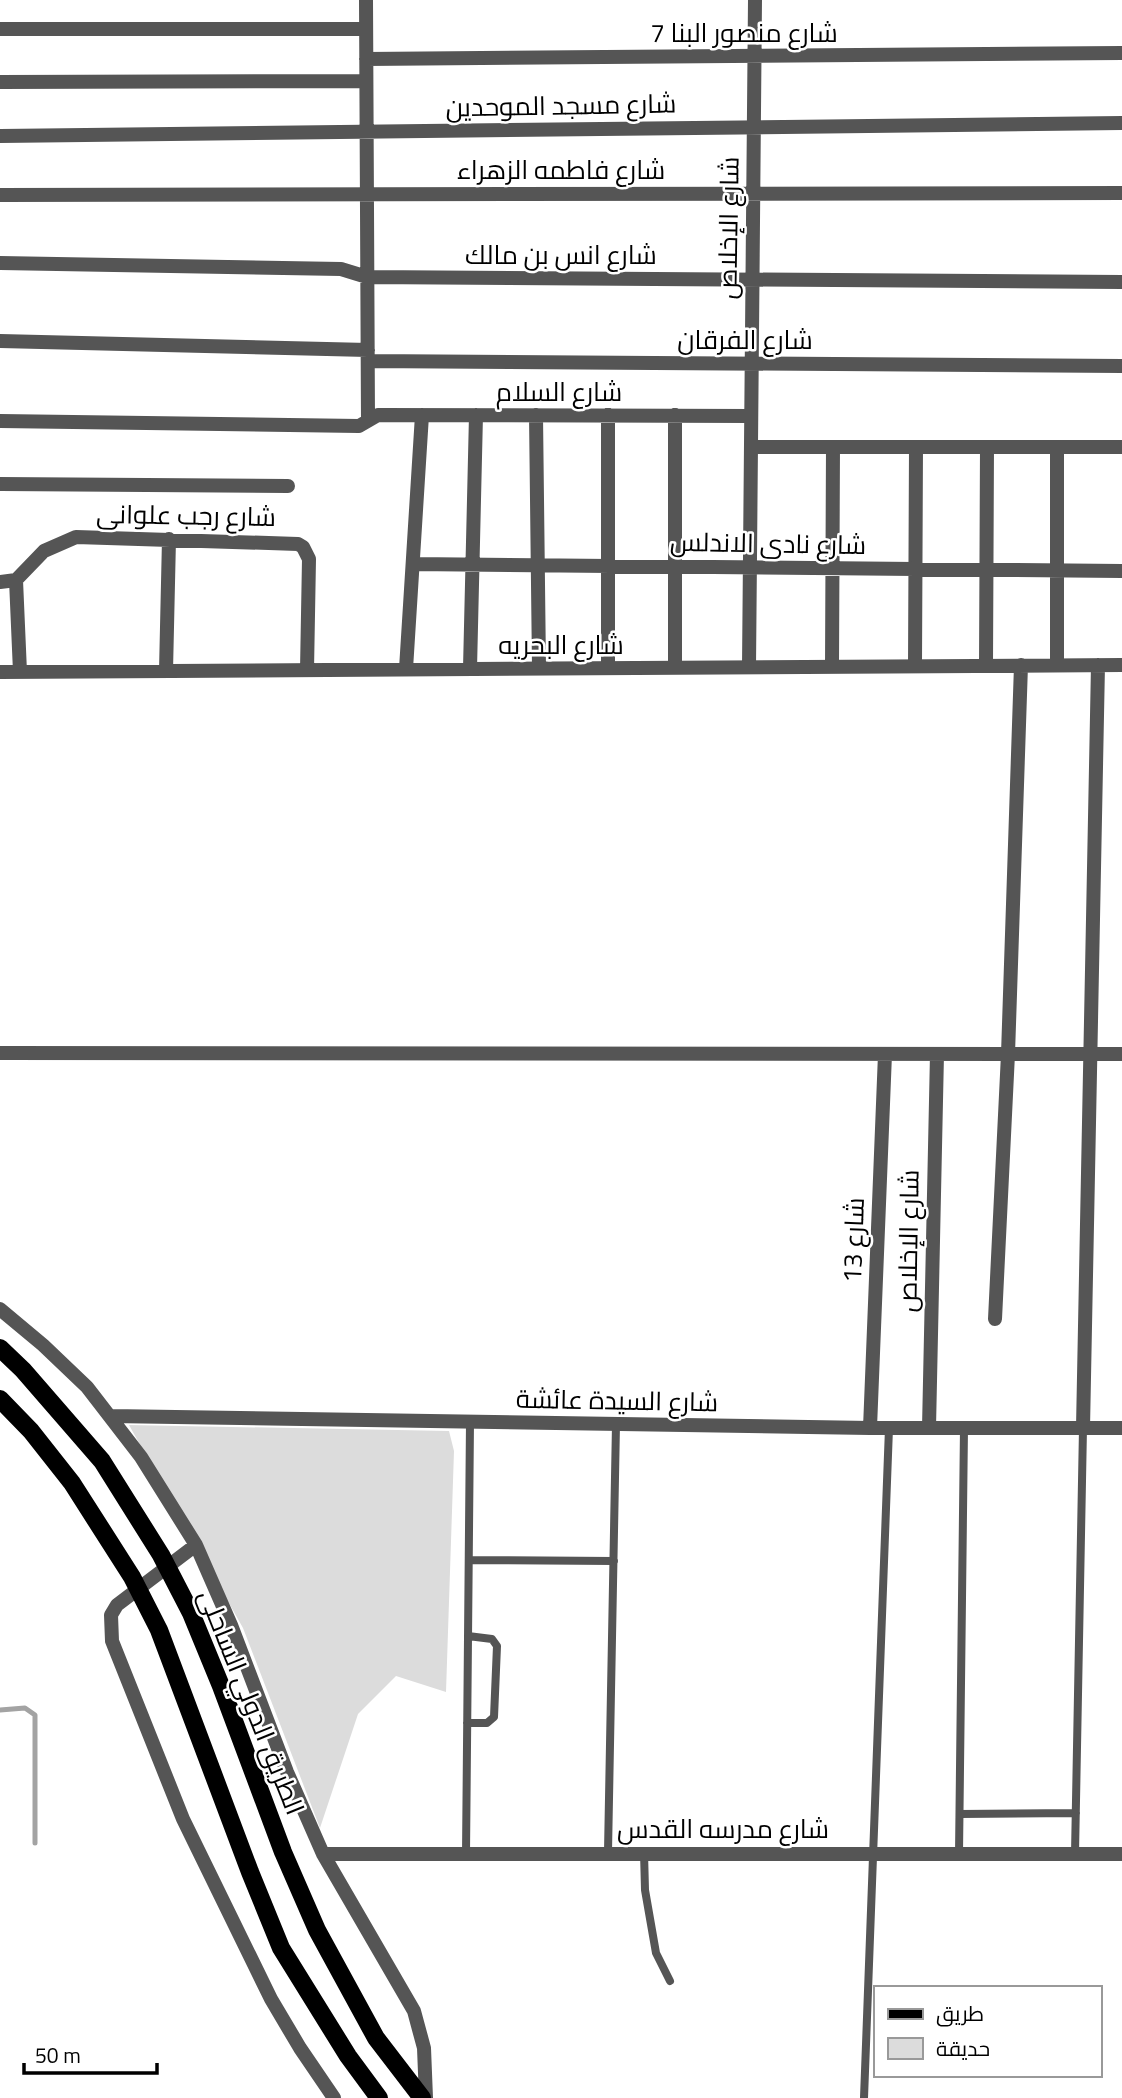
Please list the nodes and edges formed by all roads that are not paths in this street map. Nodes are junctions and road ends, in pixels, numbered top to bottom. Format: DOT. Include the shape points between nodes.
graph roads {
  1 [pos="366,0"];
  2 [pos="755,0"];
  3 [pos="0,29"];
  4 [pos="366,29"];
  5 [pos="1122,53"];
  6 [pos="755,56"];
  7 [pos="366,59"];
  8 [pos="366,81"];
  9 [pos="0,82"];
  10 [pos="1122,123"];
  11 [pos="754,127"];
  12 [pos="366,131"];
  13 [pos="0,136"];
  14 [pos="1122,193"];
  15 [pos="367,194"];
  16 [pos="753,194"];
  17 [pos="0,195"];
  18 [pos="0,263"];
  19 [pos="367,277"];
  20 [pos="752,280"];
  21 [pos="1122,282"];
  22 [pos="0,341"];
  23 [pos="368,356"];
  24 [pos="752,363"];
  25 [pos="1122,366"];
  26 [pos="422,415"];
  27 [pos="476,415"];
  28 [pos="536,415"];
  29 [pos="608,415"];
  30 [pos="676,415"];
  31 [pos="751,416"];
  32 [pos="368,420"];
  33 [pos="0,421"];
  34 [pos="751,447"];
  35 [pos="834,447"];
  36 [pos="916,447"];
  37 [pos="987,447"];
  38 [pos="1057,447"];
  39 [pos="1122,447"];
  40 [pos="0,484"];
  41 [pos="288,486"];
  42 [pos="169,539"];
  43 [pos="413,564"];
  44 [pos="472,565"];
  45 [pos="538,565"];
  46 [pos="608,566"];
  47 [pos="675,567"];
  48 [pos="750,567"];
  49 [pos="832,568"];
  50 [pos="915,569"];
  51 [pos="986,570"];
  52 [pos="1057,570"];
  53 [pos="1122,571"];
  54 [pos="16,580"];
  55 [pos="0,582"];
  56 [pos="1021,665"];
  57 [pos="1057,665"];
  58 [pos="1098,665"];
  59 [pos="1122,665"];
  60 [pos="915,666"];
  61 [pos="986,666"];
  62 [pos="675,667"];
  63 [pos="749,667"];
  64 [pos="832,667"];
  65 [pos="539,668"];
  66 [pos="608,668"];
  67 [pos="406,669"];
  68 [pos="470,669"];
  69 [pos="307,670"];
  70 [pos="166,671"];
  71 [pos="0,672"];
  72 [pos="20,672"];
  73 [pos="0,1053"];
  74 [pos="885,1054"];
  75 [pos="937,1054"];
  76 [pos="1008,1054"];
  77 [pos="1089,1054"];
  78 [pos="1122,1054"];
  79 [pos="0,1309"];
  80 [pos="995,1319"];
  81 [pos="0,1348"];
  82 [pos="0,1399"];
  83 [pos="111,1416"];
  84 [pos="470,1422"];
  85 [pos="616,1424"];
  86 [pos="870,1428"];
  87 [pos="889,1428"];
  88 [pos="929,1428"];
  89 [pos="964,1428"];
  90 [pos="1083,1429"];
  91 [pos="1122,1429"];
  92 [pos="196,1545"];
  93 [pos="468,1560"];
  94 [pos="614,1561"];
  95 [pos="468,1636"];
  96 [pos="467,1723"];
  97 [pos="1076,1813"];
  98 [pos="960,1815"];
  99 [pos="608,1852"];
  100 [pos="644,1852"];
  101 [pos="872,1853"];
  102 [pos="959,1853"];
  103 [pos="323,1854"];
  104 [pos="466,1854"];
  105 [pos="1075,1854"];
  106 [pos="1122,1854"];
  107 [pos="670,1981"];
  108 [pos="334,2098"];
  109 [pos="379,2098"];
  110 [pos="424,2098"];
  111 [pos="864,2098"];
  1 -- 4 [label="street"];
  2 -- 6 [label="street, شارع الإخلاص"];
  3 -- 4 [label="street"];
  4 -- 7 [label="street"];
  5 -- 6 [label="street, شارع منصور البنا 7"];
  6 -- 7 [label="street, شارع منصور البنا 7"];
  6 -- 11 [label="street, شارع الإخلاص"];
  7 -- 8 [label="street"];
  8 -- 9 [label="street"];
  8 -- 12 [label="street"];
  10 -- 11 [label="street, شارع مسجد الموحدين"];
  11 -- 12 [label="street, شارع مسجد الموحدين"];
  11 -- 16 [label="street, شارع الإخلاص"];
  12 -- 13 [label="street, شارع مسجد الموحدين"];
  12 -- 15 [label="street"];
  14 -- 16 [label="street, شارع فاطمه الزهراء"];
  15 -- 16 [label="street, شارع فاطمه الزهراء"];
  15 -- 17 [label="street, شارع فاطمه الزهراء"];
  15 -- 19 [label="street"];
  16 -- 20 [label="street, شارع الإخلاص"];
  18 -- 19 [label="street, شارع انس بن مالك" via="341,269"];
  19 -- 20 [label="street, شارع انس بن مالك"];
  19 -- 23 [label="street"];
  20 -- 21 [label="street, شارع انس بن مالك"];
  20 -- 24 [label="street, شارع الإخلاص"];
  22 -- 23 [label="street, شارع الفرقان"];
  23 -- 24 [label="street, شارع الفرقان"];
  23 -- 32 [label="street"];
  24 -- 25 [label="street, شارع الفرقان"];
  24 -- 31 [label="street, شارع الإخلاص"];
  26 -- 27 [label="street, شارع السلام"];
  26 -- 32 [label="street, شارع السلام" via="378,415"];
  26 -- 43 [label="street"];
  27 -- 28 [label="street, شارع السلام"];
  27 -- 44 [label="street"];
  28 -- 29 [label="street, شارع السلام"];
  28 -- 45 [label="street"];
  29 -- 30 [label="street, شارع السلام"];
  29 -- 46 [label="street"];
  30 -- 31 [label="street, شارع السلام"];
  30 -- 47 [label="street"];
  31 -- 34 [label="street, شارع الإخلاص"];
  32 -- 33 [label="street, شارع السلام" via="359,426"];
  34 -- 35 [label="street"];
  34 -- 48 [label="street, شارع الإخلاص"];
  35 -- 36 [label="street"];
  35 -- 49 [label="street"];
  36 -- 37 [label="street"];
  36 -- 50 [label="street"];
  37 -- 38 [label="street"];
  37 -- 51 [label="street"];
  38 -- 39 [label="street"];
  38 -- 52 [label="street"];
  40 -- 41 [label="street"];
  42 -- 54 [label="street, شارع رجب علوانى" via="71,538 44,551"];
  42 -- 69 [label="street, شارع رجب علوانى" via="291,542 303,547 309,559"];
  42 -- 70 [label="street"];
  43 -- 44 [label="street, شارع نادى الاندلس"];
  43 -- 67 [label="street"];
  44 -- 45 [label="street, شارع نادى الاندلس"];
  44 -- 68 [label="street"];
  45 -- 46 [label="street, شارع نادى الاندلس"];
  45 -- 65 [label="street"];
  46 -- 47 [label="street, شارع نادى الاندلس"];
  46 -- 66 [label="street"];
  47 -- 48 [label="street, شارع نادى الاندلس"];
  47 -- 62 [label="street"];
  48 -- 49 [label="street, شارع نادى الاندلس"];
  48 -- 63 [label="street, شارع الإخلاص"];
  49 -- 50 [label="street, شارع نادى الاندلس"];
  49 -- 64 [label="street"];
  50 -- 51 [label="street, شارع نادى الاندلس"];
  50 -- 60 [label="street"];
  51 -- 52 [label="street, شارع نادى الاندلس"];
  51 -- 61 [label="street"];
  52 -- 53 [label="street, شارع نادى الاندلس"];
  52 -- 57 [label="street"];
  54 -- 55 [label="street"];
  54 -- 72 [label="street"];
  56 -- 57 [label="street, شارع البحريه"];
  56 -- 61 [label="street, شارع البحريه"];
  56 -- 76 [label="street"];
  57 -- 58 [label="street, شارع البحريه"];
  58 -- 59 [label="street, شارع البحريه"];
  58 -- 77 [label="street"];
  60 -- 61 [label="street, شارع البحريه"];
  60 -- 64 [label="street, شارع البحريه"];
  62 -- 63 [label="street, شارع البحريه"];
  62 -- 66 [label="street, شارع البحريه"];
  63 -- 64 [label="street, شارع البحريه"];
  65 -- 66 [label="street, شارع البحريه"];
  65 -- 68 [label="street, شارع البحريه"];
  67 -- 68 [label="street, شارع البحريه"];
  67 -- 69 [label="street, شارع البحريه"];
  69 -- 70 [label="street, شارع البحريه"];
  70 -- 72 [label="street, شارع البحريه"];
  71 -- 72 [label="street, شارع البحريه"];
  73 -- 74 [label="street"];
  74 -- 75 [label="street"];
  74 -- 86 [label="street, شارع 13"];
  75 -- 76 [label="street"];
  75 -- 88 [label="street, شارع الإخلاص"];
  76 -- 77 [label="street"];
  76 -- 80 [label="street"];
  77 -- 78 [label="street"];
  77 -- 90 [label="street"];
  79 -- 83 [label="street" via="78,1379"];
  81 -- 110 [label="main road, الطريق الدولي الساحلى" via="102,1461 162,1555 196,1625 317,1930 376,2038"];
  82 -- 109 [label="main road" via="72,1483 143,1598 281,1948"];
  83 -- 84 [label="street, شارع السيدة عائشة"];
  83 -- 92 [label="street"];
  84 -- 85 [label="street, شارع السيدة عائشة"];
  84 -- 93 [label="lane"];
  85 -- 86 [label="street, شارع السيدة عائشة"];
  85 -- 94 [label="lane"];
  86 -- 87 [label="street, شارع السيدة عائشة"];
  87 -- 88 [label="street, شارع السيدة عائشة"];
  87 -- 101 [label="lane"];
  88 -- 89 [label="street, شارع السيدة عائشة"];
  89 -- 90 [label="street, شارع السيدة عائشة"];
  89 -- 98 [label="lane"];
  90 -- 91 [label="street, شارع السيدة عائشة"];
  90 -- 97 [label="lane"];
  92 -- 103 [label="street"];
  92 -- 108 [label="street" via="117,1605 111,1615 112,1641 204,1863 271,1999"];
  93 -- 94 [label="lane"];
  93 -- 95 [label="lane"];
  94 -- 99 [label="lane"];
  95 -- 96 [label="lane"];
  95 -- 96 [label="lane" via="492,1639 497,1646 494,1717 487,1723"];
  96 -- 104 [label="lane"];
  97 -- 98 [label="lane"];
  97 -- 105 [label="lane"];
  98 -- 102 [label="lane"];
  99 -- 100 [label="street, شارع مدرسه القدس"];
  99 -- 104 [label="street, شارع مدرسه القدس"];
  100 -- 101 [label="street, شارع مدرسه القدس"];
  100 -- 107 [label="lane" via="656,1953"];
  101 -- 102 [label="street, شارع مدرسه القدس"];
  101 -- 111 [label="lane"];
  102 -- 105 [label="street, شارع مدرسه القدس"];
  103 -- 104 [label="street, شارع مدرسه القدس"];
  103 -- 110 [label="street" via="414,2011 424,2048"];
  105 -- 106 [label="street, شارع مدرسه القدس"];
}
